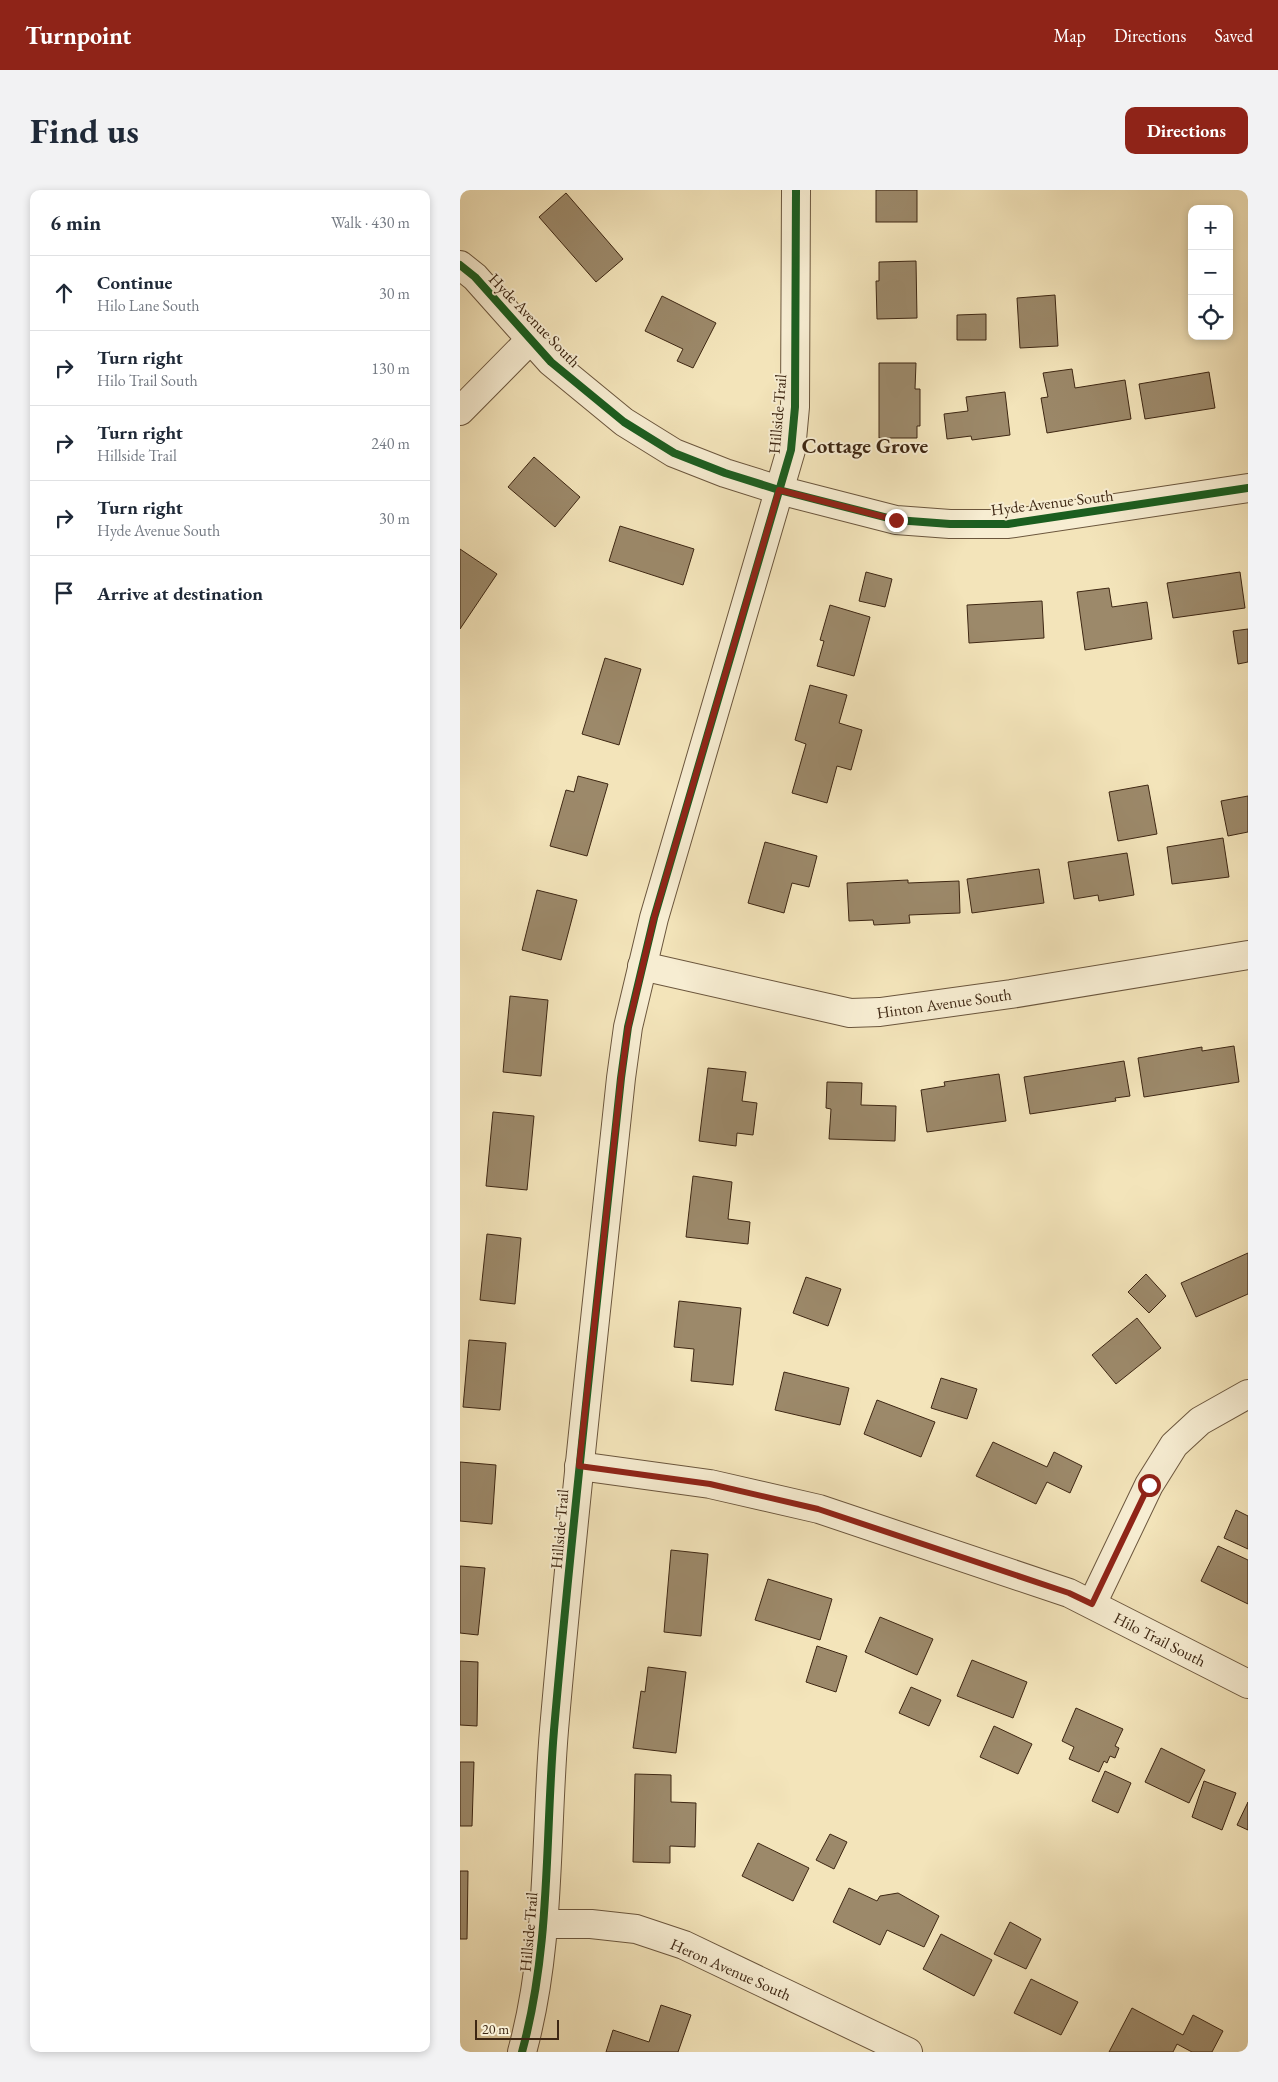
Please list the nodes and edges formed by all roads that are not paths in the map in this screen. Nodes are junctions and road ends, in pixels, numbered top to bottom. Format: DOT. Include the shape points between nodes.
graph roads {
  1 [pos="796,190"];
  2 [pos="460,265"];
  3 [pos="531,339"];
  4 [pos="460,410"];
  5 [pos="1248,488"];
  6 [pos="779,490"];
  7 [pos="1248,955"];
  8 [pos="642,966"];
  9 [pos="1248,1394"];
  10 [pos="579,1466"];
  11 [pos="1092,1604"];
  12 [pos="1248,1684"];
  13 [pos="545,1924"];
  14 [pos="522,2052"];
  15 [pos="908,2052"];
  1 -- 6 [label="street, Hillside Trail" via="795,407 791,450"];
  2 -- 3 [label="street, Hyde Avenue South" via="475,277"];
  3 -- 4 [label="street"];
  3 -- 6 [label="street, Hyde Avenue South" via="551,362 617,416 666,448 725,473"];
  5 -- 6 [label="street, Hyde Avenue South" via="1008,524 896,520"];
  6 -- 8 [label="street, Hillside Trail"];
  7 -- 8 [label="street, Hinton Avenue South" via="1002,996 850,1013"];
  8 -- 10 [label="street, Hillside Trail" via="621,1078"];
  9 -- 11 [label="street" via="1200,1421 1174,1445 1149,1485"];
  10 -- 11 [label="street, Hilo Trail South" via="710,1484 818,1509 1069,1593"];
  10 -- 13 [label="street, Hillside Trail" via="554,1731"];
  11 -- 12 [label="street, Hilo Trail South"];
  13 -- 14 [label="street, Hillside Trail" via="538,1979"];
  13 -- 15 [label="street, Heron Avenue South" via="591,1924 636,1929 684,1945"];
}
